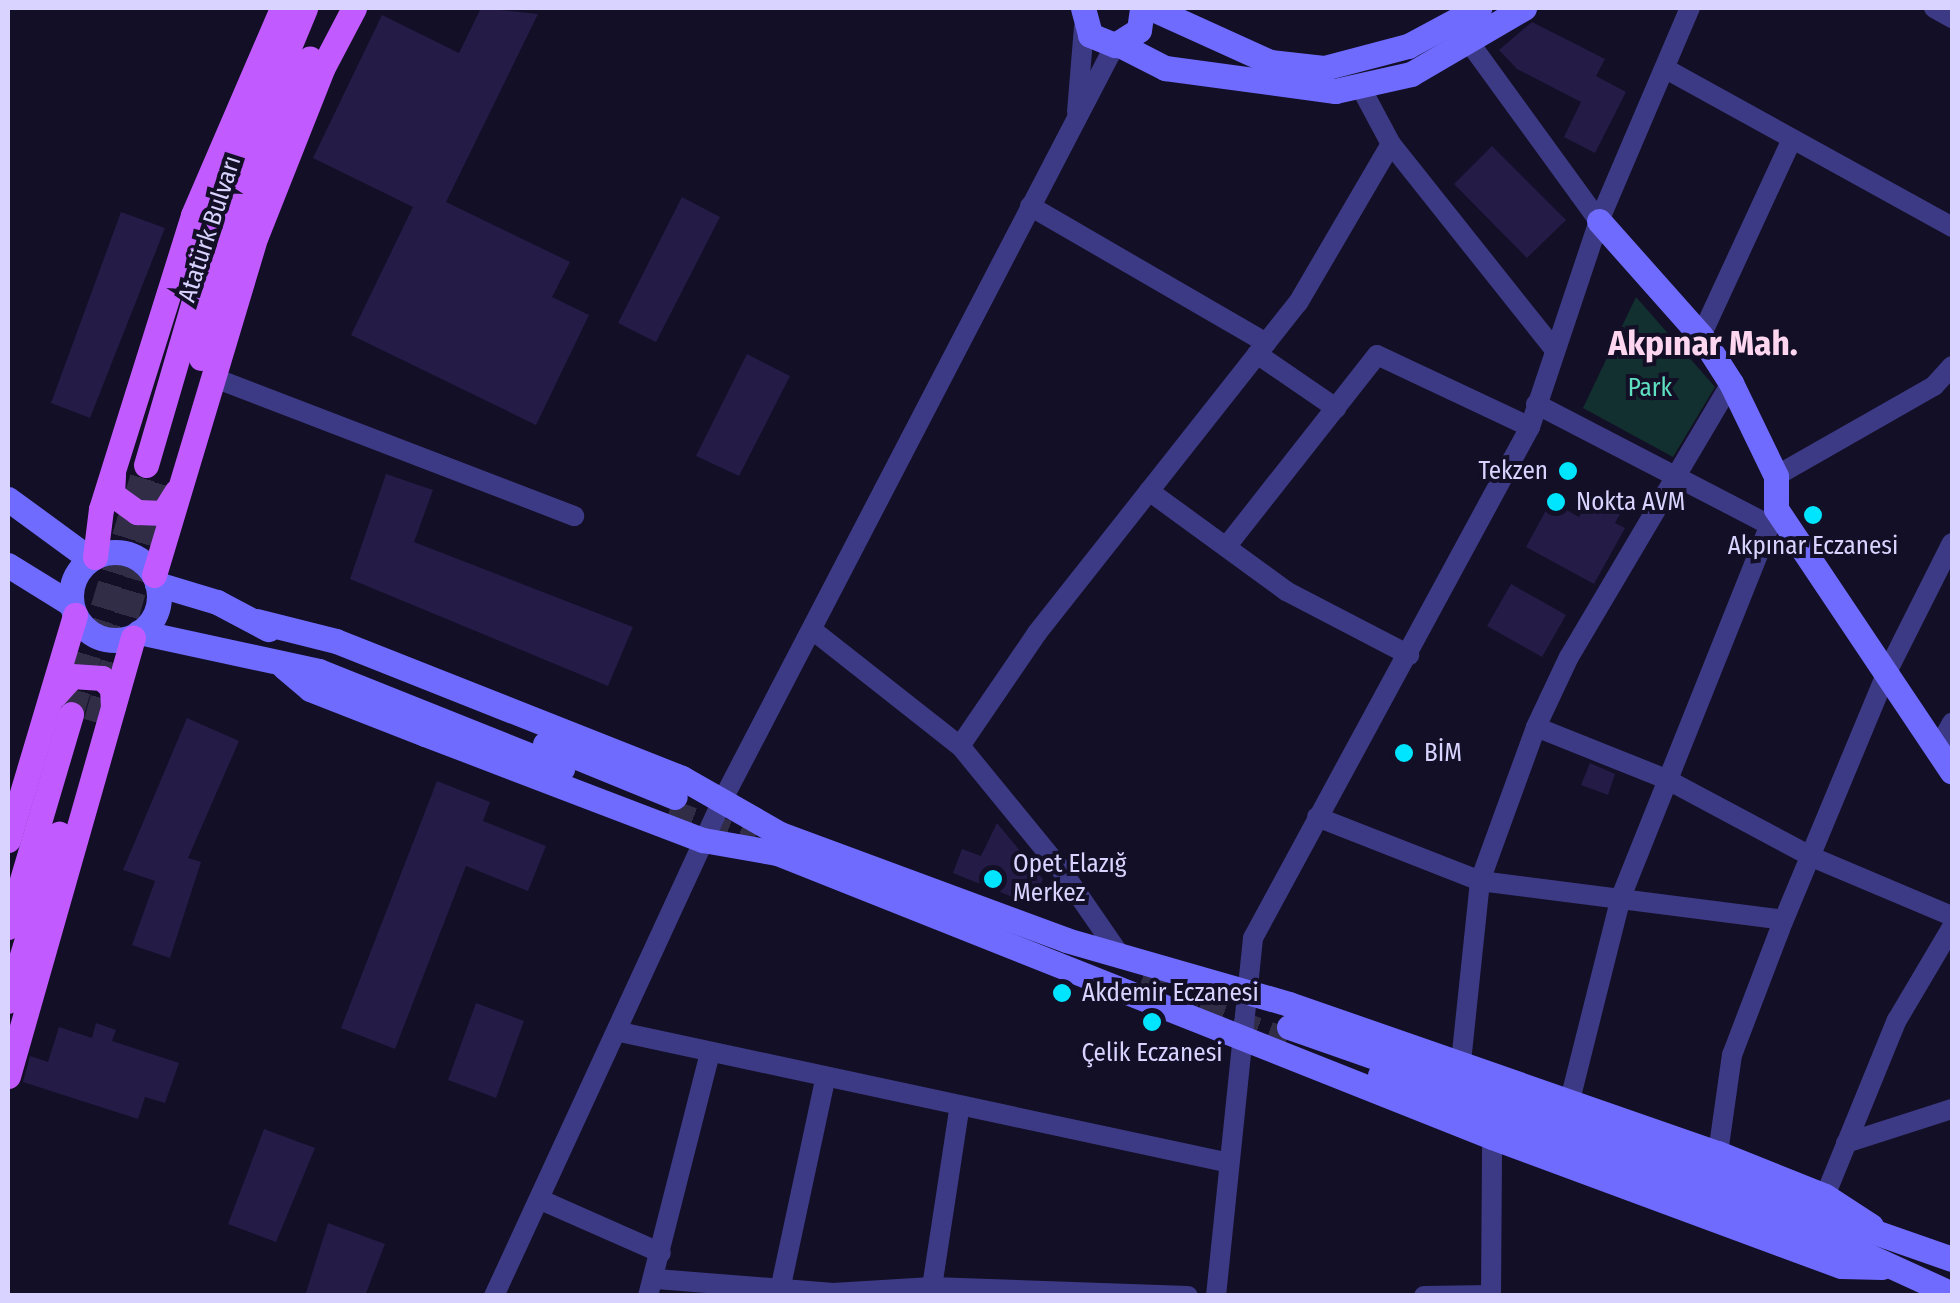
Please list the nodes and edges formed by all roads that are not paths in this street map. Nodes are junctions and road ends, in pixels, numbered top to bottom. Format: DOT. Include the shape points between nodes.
graph roads {
  1 [pos="282,8"];
  2 [pos="305,8"];
  3 [pos="335,8"];
  4 [pos="354,8"];
  5 [pos="1142,8"];
  6 [pos="1151,8"];
  7 [pos="1479,8"];
  8 [pos="1524,8"];
  9 [pos="1690,8"];
  10 [pos="1934,8"];
  11 [pos="1083,13"];
  12 [pos="1952,18"];
  13 [pos="1469,42"];
  14 [pos="1117,45"];
  15 [pos="1666,69"];
  16 [pos="1361,88"];
  17 [pos="1076,119"];
  18 [pos="1792,139"];
  19 [pos="1392,144"];
  20 [pos="1030,206"];
  21 [pos="1599,221"];
  22 [pos="1952,227"];
  23 [pos="1701,336"];
  24 [pos="1262,348"];
  25 [pos="1555,350"];
  26 [pos="1952,366"];
  27 [pos="212,378"];
  28 [pos="1731,382"];
  29 [pos="1536,404"];
  30 [pos="1336,408"];
  31 [pos="1530,427"];
  32 [pos="114,465"];
  33 [pos="165,473"];
  34 [pos="1776,476"];
  35 [pos="1672,480"];
  36 [pos="1149,491"];
  37 [pos="8,499"];
  38 [pos="574,516"];
  39 [pos="1772,517"];
  40 [pos="1952,543"];
  41 [pos="1226,547"];
  42 [pos="92,558"];
  43 [pos="8,565"];
  44 [pos="156,580"];
  45 [pos="73,609"];
  46 [pos="256,621"];
  47 [pos="815,632"];
  48 [pos="136,634"];
  49 [pos="1409,656"];
  50 [pos="284,667"];
  51 [pos="1887,672"];
  52 [pos="82,712"];
  53 [pos="1952,723"];
  54 [pos="1536,727"];
  55 [pos="960,746"];
  56 [pos="1938,748"];
  57 [pos="1952,772"];
  58 [pos="1666,779"];
  59 [pos="723,799"];
  60 [pos="1317,816"];
  61 [pos="8,840"];
  62 [pos="703,840"];
  63 [pos="1812,857"];
  64 [pos="1480,881"];
  65 [pos="1622,897"];
  66 [pos="1952,916"];
  67 [pos="1784,920"];
  68 [pos="1952,926"];
  69 [pos="8,927"];
  70 [pos="1122,958"];
  71 [pos="1245,992"];
  72 [pos="8,1001"];
  73 [pos="620,1032"];
  74 [pos="1242,1039"];
  75 [pos="710,1056"];
  76 [pos="1461,1062"];
  77 [pos="8,1076"];
  78 [pos="825,1080"];
  79 [pos="1570,1100"];
  80 [pos="1952,1109"];
  81 [pos="959,1110"];
  82 [pos="1492,1136"];
  83 [pos="1846,1143"];
  84 [pos="1718,1152"];
  85 [pos="1225,1162"];
  86 [pos="1825,1196"];
  87 [pos="541,1200"];
  88 [pos="1871,1226"];
  89 [pos="662,1253"];
  90 [pos="1952,1259"];
  91 [pos="1882,1267"];
  92 [pos="652,1287"];
  93 [pos="932,1287"];
  94 [pos="780,1290"];
  95 [pos="833,1294"];
  96 [pos="1952,1294"];
  97 [pos="1491,1295"];
  98 [pos="494,1296"];
  99 [pos="1188,1296"];
  100 [pos="1216,1296"];
  101 [pos="1424,1296"];
  1 -- 32 [label="main road" via="218,146"];
  2 -- 33 [label="main road, Atatürk Bulvarı" via="219,216"];
  3 -- 33 [label="main road, Atatürk Bulvarı" via="287,103 234,237"];
  4 -- 27 [label="main road" via="290,144"];
  5 -- 14 [label="main road" via="1139,30"];
  6 -- 7 [label="main road" via="1270,62 1324,68 1408,46"];
  8 -- 13 [label="main road"];
  9 -- 15 [label="street"];
  10 -- 12 [label="street"];
  11 -- 14 [label="main road" via="1097,41"];
  11 -- 17 [label="street"];
  13 -- 16 [label="main road" via="1411,74"];
  13 -- 21 [label="street"];
  14 -- 16 [label="main road" via="1165,68 1308,91"];
  14 -- 17 [label="street"];
  15 -- 18 [label="street"];
  15 -- 21 [label="street"];
  16 -- 19 [label="street"];
  17 -- 20 [label="street"];
  18 -- 22 [label="street"];
  18 -- 23 [label="street"];
  19 -- 24 [label="street" via="1298,303"];
  19 -- 25 [label="street"];
  20 -- 24 [label="street"];
  20 -- 47 [label="street"];
  21 -- 23 [label="main road"];
  21 -- 25 [label="street"];
  23 -- 28 [label="main road"];
  24 -- 30 [label="street"];
  24 -- 36 [label="street"];
  25 -- 29 [label="street"];
  26 -- 34 [label="street" via="1934,386"];
  27 -- 33 [label="main road"];
  27 -- 38 [label="street"];
  28 -- 34 [label="main road"];
  28 -- 35 [label="street"];
  29 -- 31 [label="street"];
  29 -- 35 [label="street"];
  30 -- 31 [label="street" via="1377,356"];
  30 -- 41 [label="street"];
  31 -- 49 [label="street"];
  32 -- 33 [label="main road" via="112,494 147,514 163,513"];
  32 -- 42 [label="main road"];
  33 -- 44 [label="main road"];
  34 -- 39 [label="main road"];
  35 -- 39 [label="street"];
  35 -- 54 [label="street"];
  36 -- 41 [label="street"];
  36 -- 55 [label="street" via="1037,633"];
  37 -- 42 [label="main road"];
  39 -- 51 [label="main road"];
  39 -- 58 [label="street"];
  40 -- 51 [label="street"];
  41 -- 49 [label="street" via="1286,591"];
  42 -- 44 [label="main road" via="133,555"];
  42 -- 45 [label="main road" via="72,582"];
  43 -- 45 [label="main road"];
  44 -- 46 [label="main road"];
  44 -- 48 [label="main road" via="154,617"];
  45 -- 48 [label="main road" via="105,640"];
  45 -- 52 [label="main road"];
  46 -- 50 [label="main road" via="672,804 320,672"];
  46 -- 59 [label="main road" via="336,640"];
  47 -- 55 [label="street"];
  47 -- 59 [label="street"];
  48 -- 50 [label="main road"];
  48 -- 52 [label="main road"];
  49 -- 60 [label="street"];
  50 -- 62 [label="main road" via="310,689"];
  51 -- 56 [label="main road"];
  51 -- 63 [label="street"];
  52 -- 61 [label="main road"];
  52 -- 69 [label="main road"];
  52 -- 72 [label="main road"];
  52 -- 77 [label="main road"];
  53 -- 56 [label="street"];
  54 -- 58 [label="street"];
  54 -- 64 [label="street"];
  55 -- 70 [label="street" via="1060,868"];
  56 -- 57 [label="main road"];
  58 -- 63 [label="street"];
  58 -- 65 [label="street"];
  59 -- 62 [label="street"];
  59 -- 70 [label="main road" via="780,834"];
  60 -- 64 [label="street"];
  60 -- 71 [label="street" via="1252,938"];
  62 -- 73 [label="street"];
  62 -- 74 [label="main road" via="778,853"];
  63 -- 66 [label="street"];
  63 -- 67 [label="street"];
  64 -- 65 [label="street"];
  64 -- 76 [label="street"];
  65 -- 67 [label="street"];
  65 -- 79 [label="street"];
  67 -- 84 [label="street" via="1732,1056"];
  68 -- 83 [label="street" via="1896,1020"];
  70 -- 71 [label="main road"];
  71 -- 74 [label="street"];
  71 -- 76 [label="main road"];
  73 -- 75 [label="street"];
  73 -- 87 [label="street"];
  74 -- 82 [label="main road"];
  74 -- 85 [label="street"];
  75 -- 78 [label="street"];
  75 -- 89 [label="street"];
  76 -- 79 [label="main road"];
  78 -- 81 [label="street"];
  78 -- 94 [label="street"];
  79 -- 84 [label="main road"];
  80 -- 83 [label="street"];
  81 -- 85 [label="street"];
  81 -- 93 [label="street"];
  82 -- 91 [label="main road" via="1841,1266"];
  82 -- 97 [label="street"];
  83 -- 86 [label="street"];
  84 -- 86 [label="main road"];
  85 -- 100 [label="street"];
  86 -- 88 [label="main road"];
  87 -- 89 [label="street"];
  87 -- 98 [label="street"];
  88 -- 90 [label="main road"];
  88 -- 91 [label="main road" via="1288,1033 1845,1246"];
  89 -- 92 [label="street"];
  91 -- 96 [label="main road"];
  92 -- 94 [label="street"];
  93 -- 95 [label="street"];
  93 -- 99 [label="street"];
  94 -- 95 [label="street"];
  97 -- 101 [label="street"];
}
